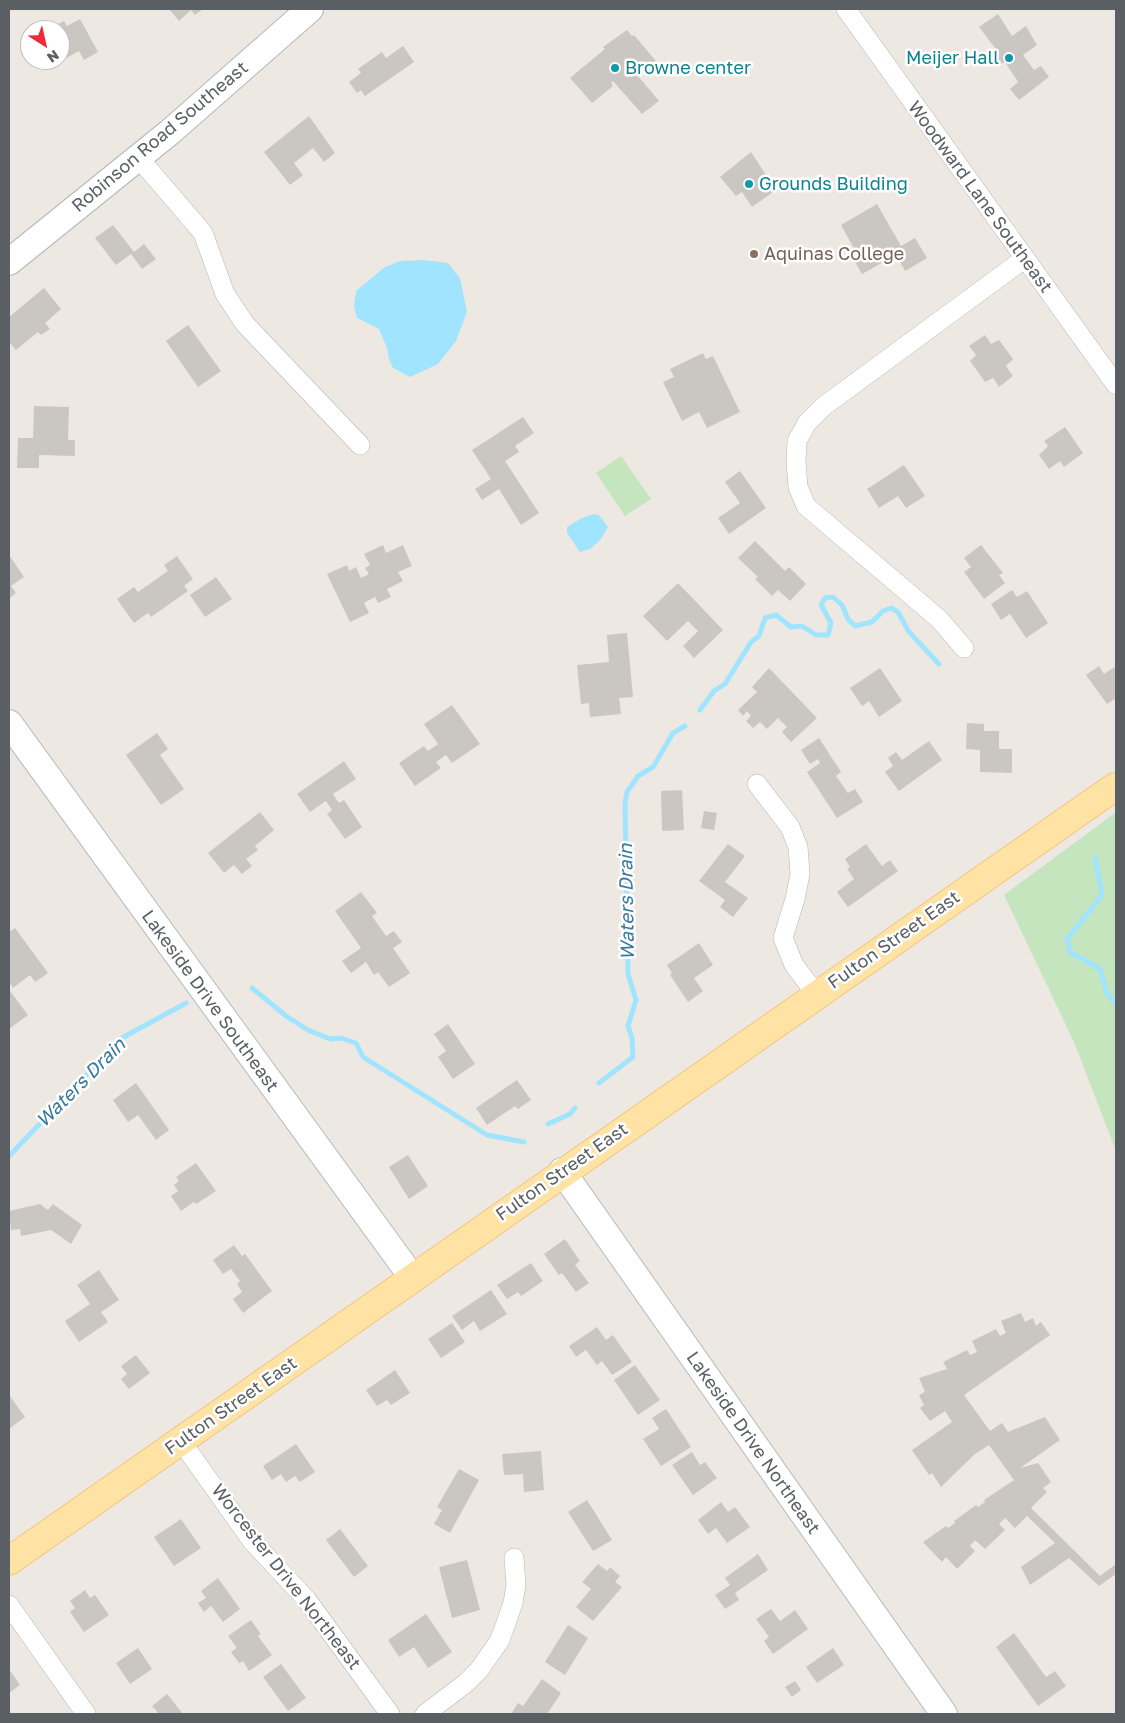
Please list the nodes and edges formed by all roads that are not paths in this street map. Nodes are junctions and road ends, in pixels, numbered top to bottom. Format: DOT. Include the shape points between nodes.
graph roads {
  1 [pos="310,9"];
  2 [pos="846,9"];
  3 [pos="138,157"];
  4 [pos="1024,259"];
  5 [pos="9,262"];
  6 [pos="1116,385"];
  7 [pos="360,445"];
  8 [pos="964,648"];
  9 [pos="9,723"];
  10 [pos="757,784"];
  11 [pos="1116,786"];
  12 [pos="816,994"];
  13 [pos="562,1172"];
  14 [pos="412,1277"];
  15 [pos="181,1441"];
  16 [pos="514,1558"];
  17 [pos="9,1561"];
  18 [pos="9,1605"];
  19 [pos="86,1714"];
  20 [pos="390,1714"];
  21 [pos="425,1714"];
  22 [pos="944,1714"];
  1 -- 3 [label="street, Robinson Road Southeast"];
  2 -- 4 [label="street, Woodward Lane Southeast"];
  3 -- 5 [label="street, Robinson Road Southeast"];
  3 -- 7 [label="street" via="203,233 226,294 246,324"];
  4 -- 6 [label="street, Woodward Lane Southeast"];
  4 -- 8 [label="street" via="824,406 807,423 797,441 798,487 806,506 939,619"];
  9 -- 14 [label="street, Lakeside Drive Southeast"];
  10 -- 12 [label="street" via="790,826 798,847 800,874 783,938 794,965"];
  11 -- 12 [label="main road, Fulton Street East"];
  12 -- 13 [label="main road, Fulton Street East"];
  13 -- 14 [label="main road, Fulton Street East"];
  13 -- 22 [label="street, Lakeside Drive Northeast"];
  14 -- 15 [label="main road, Fulton Street East"];
  15 -- 17 [label="main road, Fulton Street East"];
  15 -- 20 [label="street, Worcester Drive Northeast" via="252,1541 306,1600"];
  16 -- 21 [label="street" via="514,1603 500,1640 466,1683"];
  18 -- 19 [label="street"];
}
